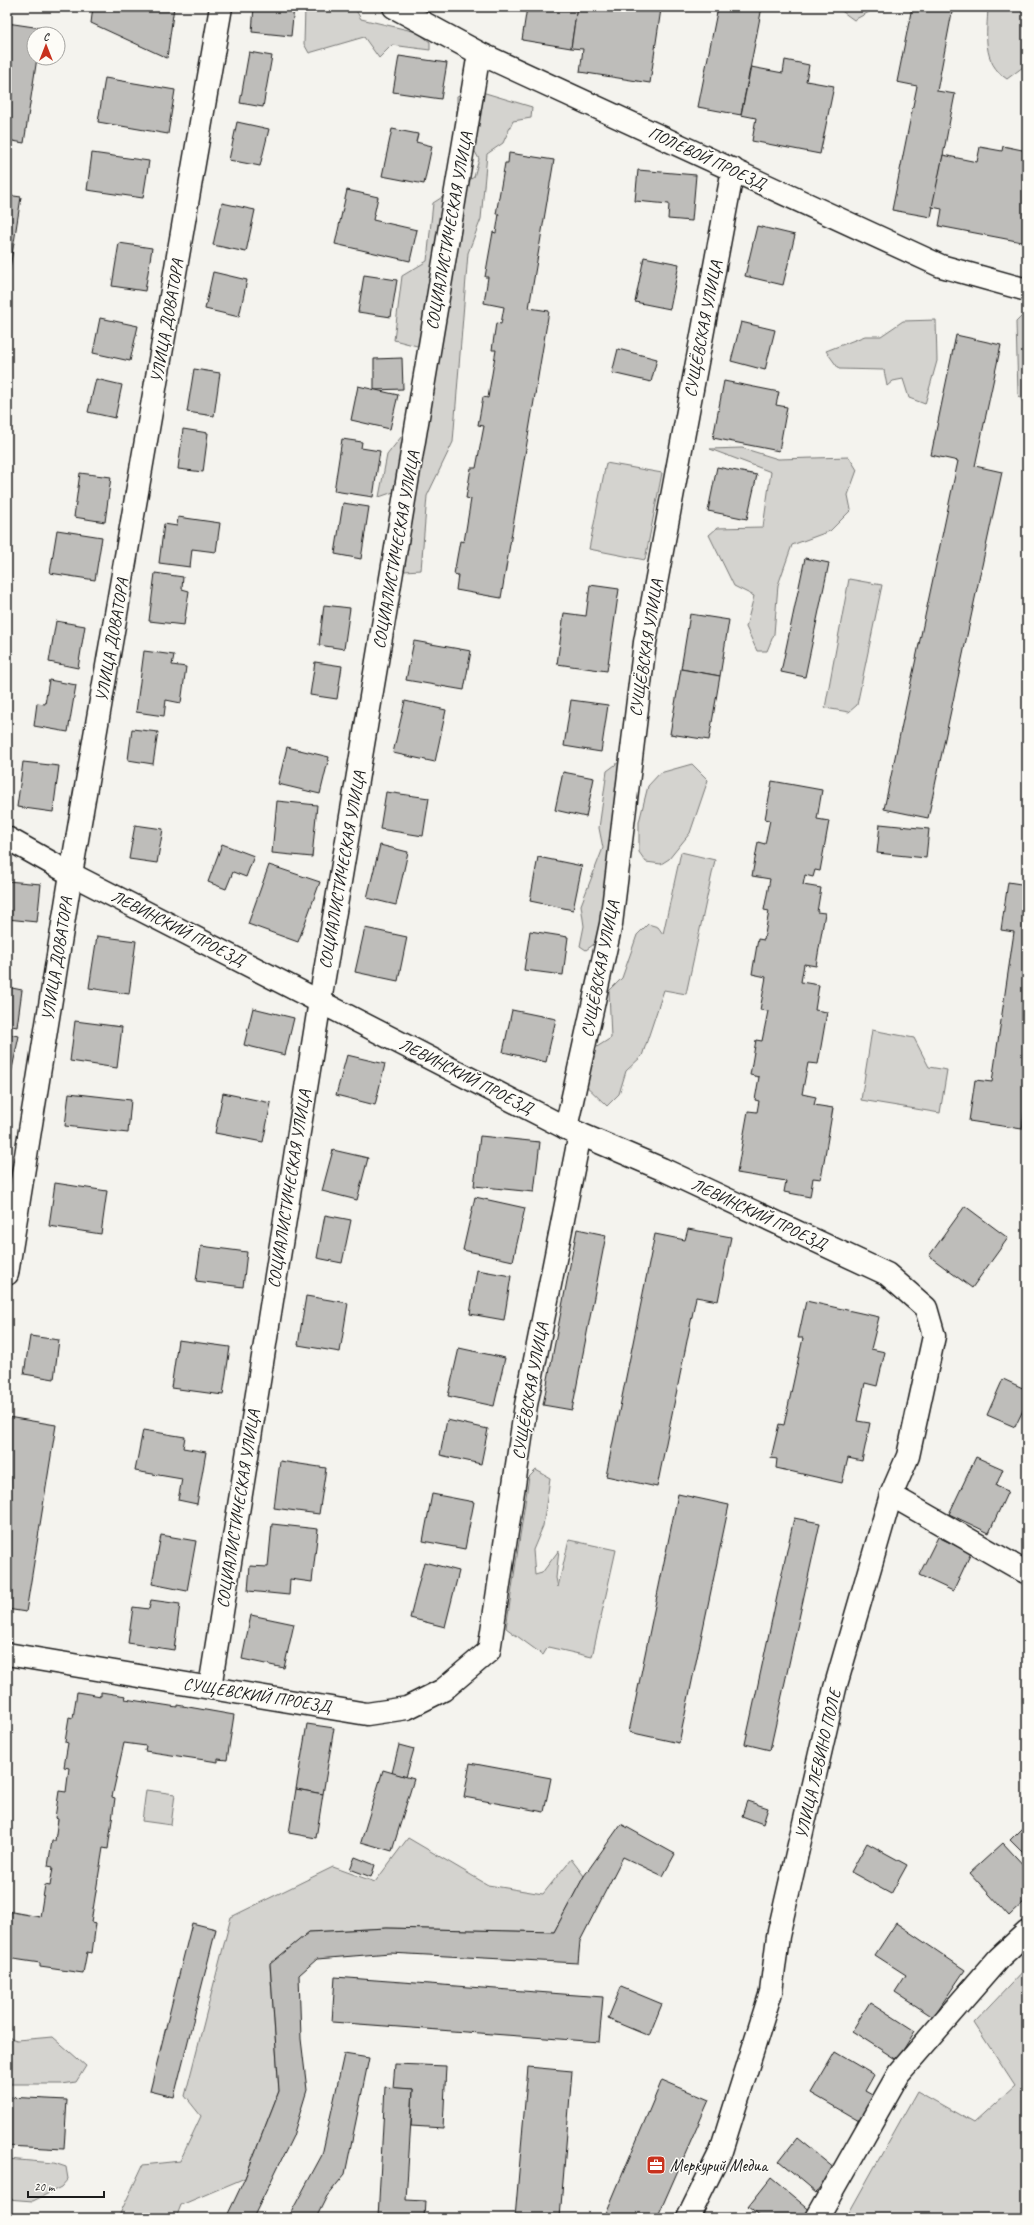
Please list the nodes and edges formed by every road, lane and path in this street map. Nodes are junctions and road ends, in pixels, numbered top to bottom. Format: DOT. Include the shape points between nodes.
graph roads {
  1 [pos="221,7"];
  2 [pos="394,7"];
  3 [pos="479,53"];
  4 [pos="733,169"];
  5 [pos="1027,290"];
  6 [pos="7,838"];
  7 [pos="71,874"];
  8 [pos="320,1001"];
  9 [pos="573,1131"];
  10 [pos="7,1274"];
  11 [pos="926,1308"];
  12 [pos="891,1495"];
  13 [pos="1027,1573"];
  14 [pos="489,1651"];
  15 [pos="7,1654"];
  16 [pos="210,1688"];
  17 [pos="1027,1932"];
  18 [pos="688,2218"];
  19 [pos="817,2218"];
  1 -- 7 [label="street, УЛИЦА ДОВАТОРА"];
  2 -- 3 [label="street, ПОЛЕВОЙ ПРОЕЗД"];
  3 -- 4 [label="street, ПОЛЕВОЙ ПРОЕЗД"];
  3 -- 8 [label="street, СОЦИАЛИСТИЧЕСКАЯ УЛИЦА"];
  4 -- 5 [label="street, ПОЛЕВОЙ ПРОЕЗД" via="941,266"];
  4 -- 9 [label="street, СУЩЁВСКАЯ УЛИЦА" via="645,642 612,924"];
  6 -- 7 [label="street, ЛЕВИНСКИЙ ПРОЕЗД"];
  7 -- 8 [label="street, ЛЕВИНСКИЙ ПРОЕЗД"];
  7 -- 10 [label="street, УЛИЦА ДОВАТОРА"];
  8 -- 9 [label="street, ЛЕВИНСКИЙ ПРОЕЗД"];
  8 -- 16 [label="street, СОЦИАЛИСТИЧЕСКАЯ УЛИЦА"];
  9 -- 11 [label="street, ЛЕВИНСКИЙ ПРОЕЗД" via="662,1169 887,1274"];
  9 -- 14 [label="street, СУЩЁВСКАЯ УЛИЦА" via="526,1405"];
  11 -- 12 [label="street, УЛИЦА ЛЕВИНО ПОЛЕ" via="934,1336 908,1456"];
  12 -- 13 [label="street"];
  12 -- 18 [label="street, УЛИЦА ЛЕВИНО ПОЛЕ" via="835,1688 778,1936 771,1992 721,2151"];
  14 -- 16 [label="street, СУЩЕВСКИЙ ПРОЕЗД" via="443,1690 407,1708 367,1714"];
  15 -- 16 [label="street, СУЩЕВСКИЙ ПРОЕЗД"];
  17 -- 19 [label="street" via="999,1958 899,2073"];
}
